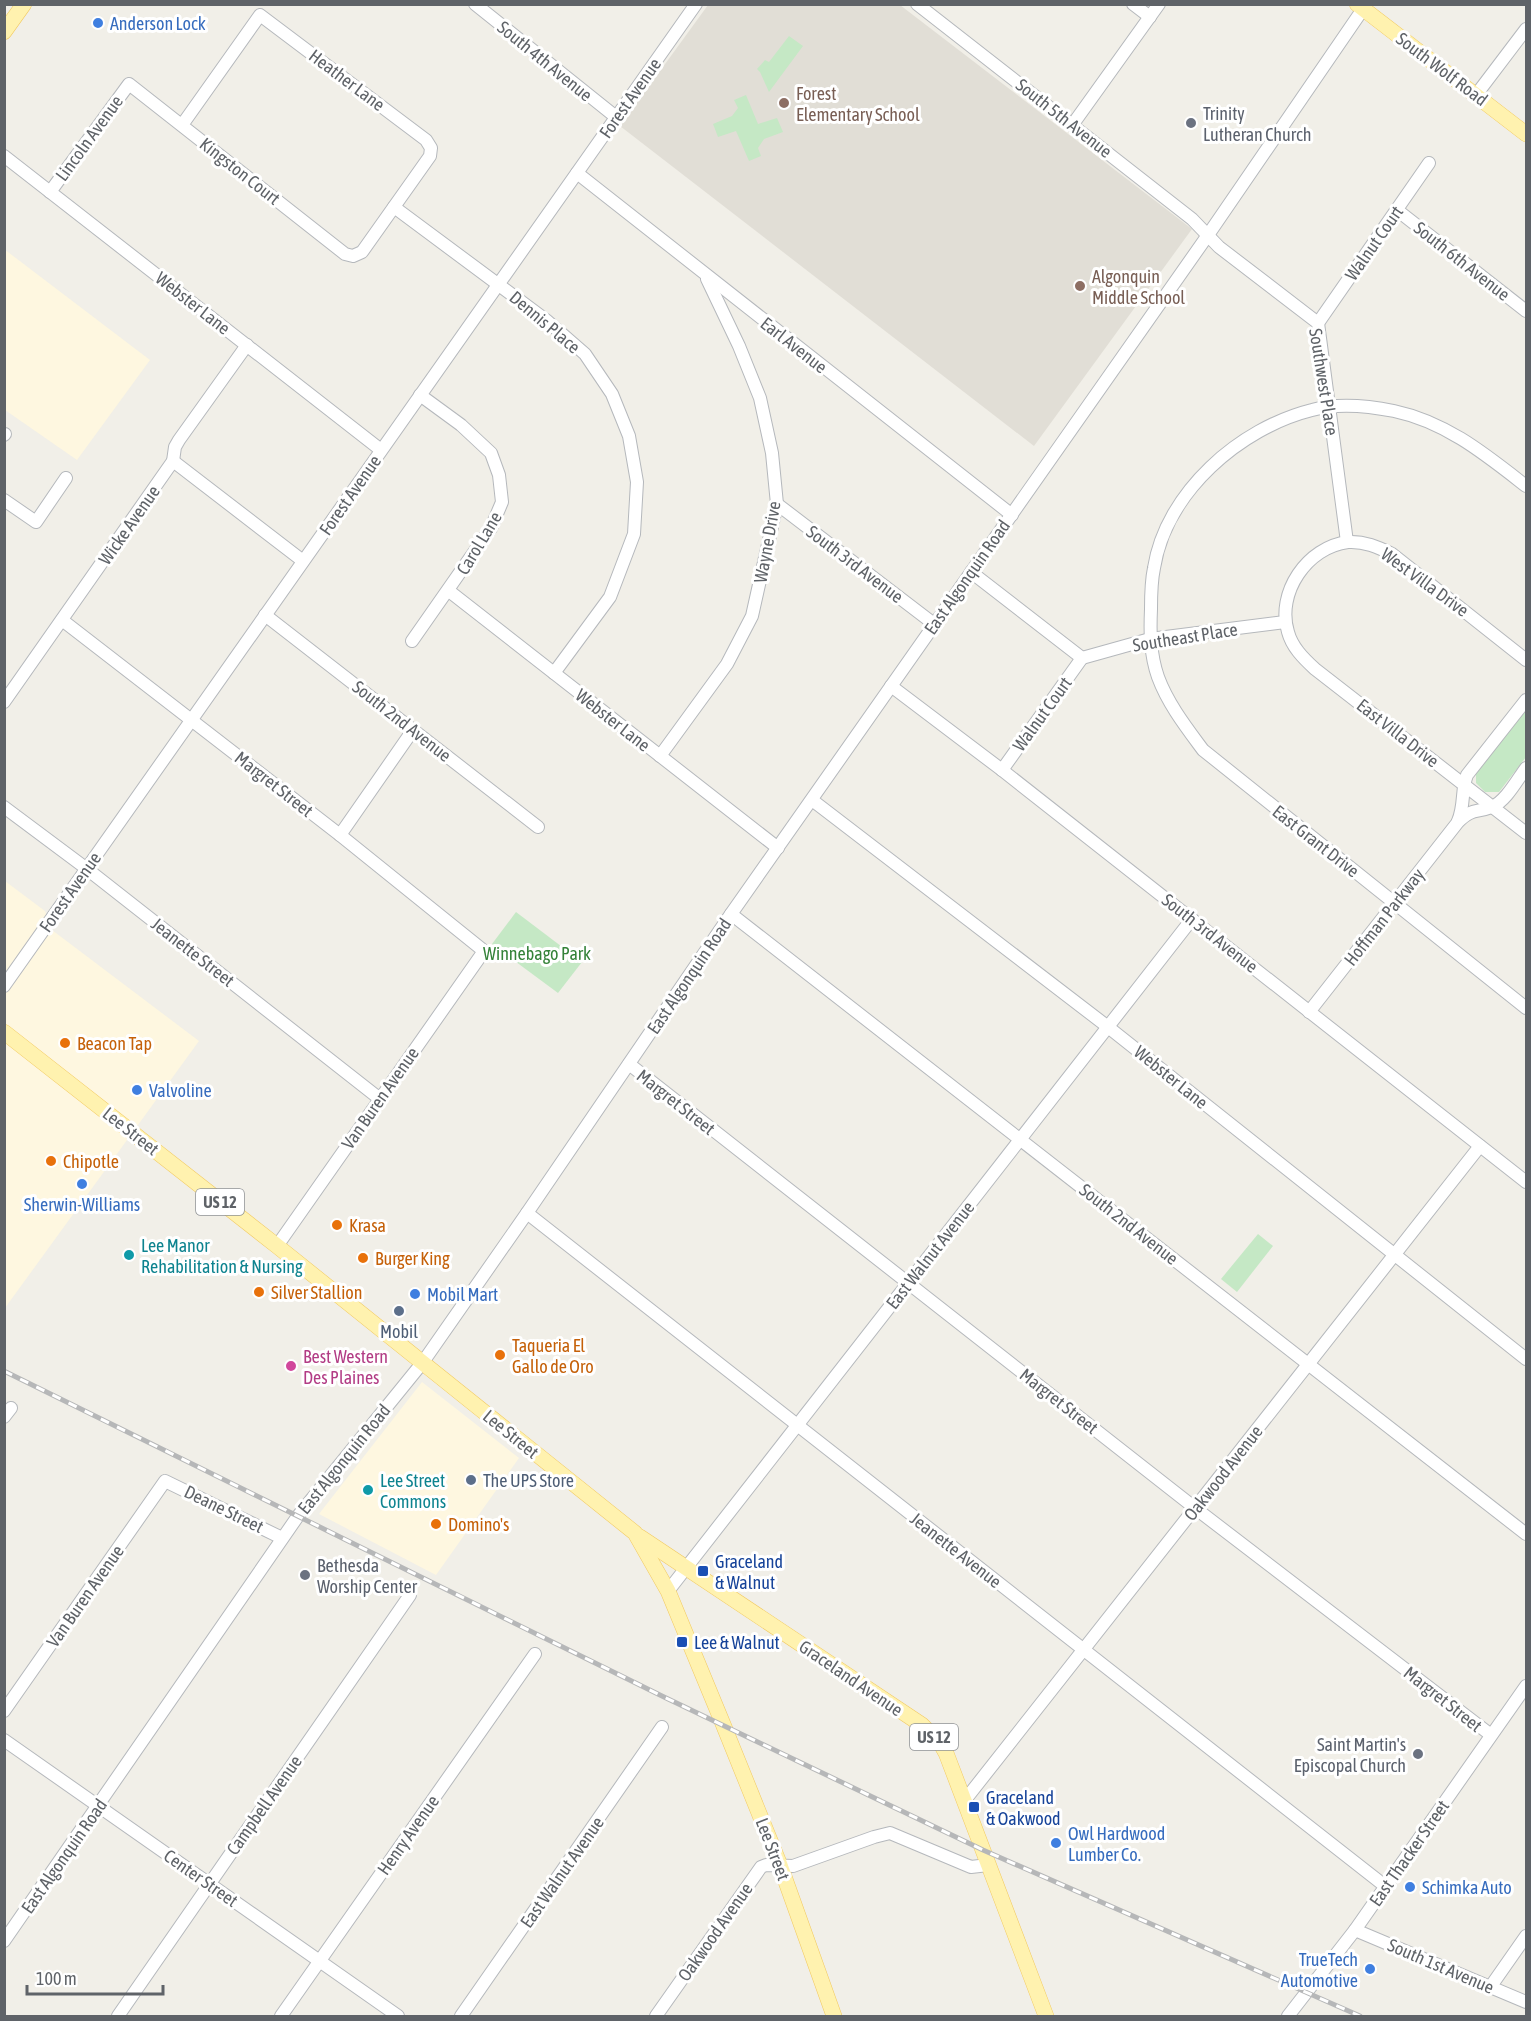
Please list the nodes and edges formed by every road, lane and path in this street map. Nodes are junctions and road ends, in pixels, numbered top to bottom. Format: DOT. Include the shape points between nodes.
graph roads {
  1 [pos="24,4"];
  2 [pos="474,4"];
  3 [pos="917,4"];
  4 [pos="1133,4"];
  5 [pos="1158,4"];
  6 [pos="694,5"];
  7 [pos="1362,6"];
  8 [pos="1149,17"];
  9 [pos="1527,29"];
  10 [pos="4,32"];
  11 [pos="129,84"];
  12 [pos="1476,95"];
  13 [pos="616,117"];
  14 [pos="1073,124"];
  15 [pos="182,125"];
  16 [pos="1527,134"];
  17 [pos="4,156"];
  18 [pos="1429,163"];
  19 [pos="576,174"];
  20 [pos="50,192"];
  21 [pos="394,207"];
  22 [pos="1397,210"];
  23 [pos="1208,235"];
  24 [pos="353,256"];
  25 [pos="706,276"];
  26 [pos="498,284"];
  27 [pos="1527,311"];
  28 [pos="1318,323"];
  29 [pos="247,345"];
  30 [pos="420,395"];
  31 [pos="1330,408"];
  32 [pos="381,450"];
  33 [pos="173,461"];
  34 [pos="66,478"];
  35 [pos="1527,486"];
  36 [pos="4,500"];
  37 [pos="777,504"];
  38 [pos="1012,515"];
  39 [pos="1347,542"];
  40 [pos="303,561"];
  41 [pos="971,572"];
  42 [pos="449,591"];
  43 [pos="265,615"];
  44 [pos="62,620"];
  45 [pos="1286,622"];
  46 [pos="934,624"];
  47 [pos="1150,639"];
  48 [pos="412,641"];
  49 [pos="1082,658"];
  50 [pos="1527,660"];
  51 [pos="554,673"];
  52 [pos="891,686"];
  53 [pos="1527,700"];
  54 [pos="4,702"];
  55 [pos="191,720"];
  56 [pos="413,730"];
  57 [pos="660,756"];
  58 [pos="1527,768"];
  59 [pos="1002,770"];
  60 [pos="1464,784"];
  61 [pos="812,800"];
  62 [pos="4,807"];
  63 [pos="1492,807"];
  64 [pos="1458,822"];
  65 [pos="538,827"];
  66 [pos="1527,833"];
  67 [pos="340,835"];
  68 [pos="778,848"];
  69 [pos="87,869"];
  70 [pos="1395,904"];
  71 [pos="731,914"];
  72 [pos="1192,919"];
  73 [pos="484,951"];
  74 [pos="4,986"];
  75 [pos="1527,1008"];
  76 [pos="1310,1012"];
  77 [pos="1108,1027"];
  78 [pos="4,1032"];
  79 [pos="628,1065"];
  80 [pos="380,1099"];
  81 [pos="1020,1139"];
  82 [pos="1480,1146"];
  83 [pos="1527,1182"];
  84 [pos="527,1213"];
  85 [pos="277,1246"];
  86 [pos="1394,1254"];
  87 [pos="908,1283"];
  88 [pos="1527,1359"];
  89 [pos="423,1362"];
  90 [pos="1307,1364"];
  91 [pos="796,1426"];
  92 [pos="165,1481"];
  93 [pos="1195,1508"];
  94 [pos="635,1533"];
  95 [pos="1527,1534"];
  96 [pos="282,1538"];
  97 [pos="685,1568"];
  98 [pos="668,1590"];
  99 [pos="410,1595"];
  100 [pos="1084,1651"];
  101 [pos="535,1654"];
  102 [pos="1527,1686"];
  103 [pos="4,1711"];
  104 [pos="662,1727"];
  105 [pos="1491,1735"];
  106 [pos="4,1740"];
  107 [pos="965,1800"];
  108 [pos="98,1806"];
  109 [pos="780,1865"];
  110 [pos="988,1865"];
  111 [pos="209,1884"];
  112 [pos="1385,1886"];
  113 [pos="1355,1930"];
  114 [pos="1527,1936"];
  115 [pos="4,1941"];
  116 [pos="320,1961"];
  117 [pos="1491,1986"];
  118 [pos="1527,2002"];
  119 [pos="118,2016"];
  120 [pos="281,2016"];
  121 [pos="398,2016"];
  122 [pos="461,2016"];
  123 [pos="656,2016"];
  124 [pos="834,2016"];
  125 [pos="1046,2016"];
  126 [pos="1288,2016"];
  1 -- 10 [label="main road"];
  2 -- 13 [label="street, South 4th Avenue"];
  3 -- 14 [label="street, South 5th Avenue"];
  4 -- 8 [label="street"];
  5 -- 8 [label="street"];
  6 -- 13 [label="street, Forest Avenue"];
  7 -- 12 [label="main road, South Wolf Road"];
  7 -- 23 [label="street, East Algonquin Road"];
  8 -- 14 [label="street"];
  9 -- 12 [label="street"];
  11 -- 15 [label="street, Kingston Court"];
  11 -- 20 [label="street, Lincoln Avenue"];
  12 -- 16 [label="main road, South Wolf Road"];
  13 -- 19 [label="street, Forest Avenue"];
  14 -- 23 [label="street, South 5th Avenue"];
  15 -- 21 [label="street, Heather Lane" via="260,15 426,140 430,156"];
  15 -- 24 [label="street, Kingston Court" via="345,254"];
  17 -- 20 [label="street, Webster Lane"];
  18 -- 22 [label="street, Walnut Court"];
  19 -- 25 [label="street, Earl Avenue"];
  19 -- 26 [label="street, Forest Avenue"];
  20 -- 29 [label="street, Webster Lane"];
  21 -- 24 [label="street, Heather Lane" via="362,252"];
  21 -- 26 [label="street, Dennis Place"];
  22 -- 27 [label="street, South 6th Avenue"];
  22 -- 28 [label="street, Walnut Court"];
  23 -- 28 [label="street, Southwest Place"];
  23 -- 38 [label="street, East Algonquin Road"];
  25 -- 37 [label="street, Wayne Drive" via="760,398 772,453"];
  25 -- 38 [label="street, Earl Avenue"];
  26 -- 30 [label="street, Forest Avenue"];
  26 -- 51 [label="street, Dennis Place" via="585,354 612,394 629,436 638,482 634,534 610,597"];
  28 -- 31 [label="street, Southwest Place"];
  29 -- 32 [label="street, Webster Lane"];
  29 -- 33 [label="street, Wicke Avenue" via="179,440"];
  30 -- 32 [label="street, Forest Avenue"];
  30 -- 42 [label="street, Carol Lane" via="491,453 502,486 497,517"];
  31 -- 35 [label="street, East Grant Drive" via="1368,407 1434,423 1463,438"];
  31 -- 39 [label="street, Southwest Place"];
  31 -- 47 [label="street, East Grant Drive" via="1314,409 1260,430 1208,468 1188,493 1169,525 1154,567"];
  32 -- 40 [label="street, Forest Avenue"];
  33 -- 40 [label="street"];
  33 -- 44 [label="street, Wicke Avenue"];
  34 -- 36 [label="street" via="36,522"];
  37 -- 46 [label="street, South 3rd Avenue"];
  37 -- 57 [label="street, Wayne Drive" via="752,616 727,664"];
  38 -- 41 [label="street, East Algonquin Road"];
  39 -- 45 [label="street" via="1316,555 1302,568 1287,598"];
  39 -- 50 [label="street, West Villa Drive" via="1367,544 1392,554"];
  40 -- 43 [label="street, Forest Avenue"];
  41 -- 46 [label="street, East Algonquin Road"];
  41 -- 49 [label="street"];
  42 -- 48 [label="street, Carol Lane"];
  42 -- 51 [label="street, Webster Lane"];
  43 -- 55 [label="street, Forest Avenue"];
  43 -- 56 [label="street, South 2nd Avenue"];
  44 -- 54 [label="street, Wicke Avenue"];
  44 -- 55 [label="street, Margret Street"];
  45 -- 47 [label="street, Southeast Place"];
  45 -- 60 [label="street, East Villa Drive" via="1294,647 1314,669"];
  46 -- 52 [label="street, East Algonquin Road"];
  47 -- 49 [label="street, Southeast Place"];
  47 -- 70 [label="street, East Grant Drive" via="1158,677 1203,750"];
  49 -- 59 [label="street, Walnut Court"];
  51 -- 57 [label="street, Webster Lane"];
  52 -- 59 [label="street, South 3rd Avenue"];
  52 -- 61 [label="street, East Algonquin Road"];
  53 -- 60 [label="street, Hoffman Parkway"];
  55 -- 67 [label="street, Margret Street"];
  55 -- 69 [label="street, Forest Avenue"];
  56 -- 65 [label="street, South 2nd Avenue"];
  56 -- 67 [label="street"];
  57 -- 68 [label="street, Webster Lane"];
  58 -- 63 [label="street, Hoffman Parkway"];
  59 -- 72 [label="street, South 3rd Avenue"];
  60 -- 63 [label="street, East Villa Drive"];
  60 -- 64 [label="street, Hoffman Parkway" via="1463,810"];
  61 -- 68 [label="street, East Algonquin Road"];
  61 -- 77 [label="street, Webster Lane"];
  62 -- 69 [label="street, Jeanette Street"];
  63 -- 64 [label="street, Hoffman Parkway" via="1467,814"];
  63 -- 66 [label="street, East Villa Drive"];
  64 -- 70 [label="street, Hoffman Parkway"];
  67 -- 73 [label="street, Margret Street"];
  68 -- 71 [label="street, East Algonquin Road"];
  69 -- 74 [label="street, Forest Avenue"];
  69 -- 80 [label="street, Jeanette Street"];
  70 -- 75 [label="street, East Grant Drive"];
  70 -- 76 [label="street, Hoffman Parkway"];
  71 -- 79 [label="street, East Algonquin Road"];
  71 -- 81 [label="street, South 2nd Avenue"];
  72 -- 76 [label="street, South 3rd Avenue"];
  72 -- 77 [label="street, East Walnut Avenue"];
  73 -- 80 [label="street, Van Buren Avenue"];
  76 -- 82 [label="street, South 3rd Avenue"];
  77 -- 81 [label="street, East Walnut Avenue"];
  77 -- 86 [label="street, Webster Lane"];
  78 -- 85 [label="main road, Lee Street / US 12"];
  79 -- 84 [label="street, East Algonquin Road"];
  79 -- 87 [label="street, Margret Street"];
  80 -- 85 [label="street, Van Buren Avenue"];
  81 -- 87 [label="street, East Walnut Avenue"];
  81 -- 90 [label="street, South 2nd Avenue"];
  82 -- 83 [label="street, South 3rd Avenue"];
  82 -- 86 [label="street, Oakwood Avenue"];
  84 -- 89 [label="street, East Algonquin Road"];
  84 -- 91 [label="street, Jeanette Avenue"];
  85 -- 89 [label="main road, Lee Street / US 12"];
  86 -- 88 [label="street, Webster Lane"];
  86 -- 90 [label="street, Oakwood Avenue"];
  87 -- 91 [label="street, East Walnut Avenue"];
  87 -- 93 [label="street, Margret Street"];
  89 -- 94 [label="main road, Lee Street / US 12"];
  89 -- 96 [label="street, East Algonquin Road"];
  90 -- 93 [label="street, Oakwood Avenue"];
  90 -- 95 [label="street, South 2nd Avenue"];
  91 -- 97 [label="street, East Walnut Avenue"];
  91 -- 100 [label="street, Jeanette Avenue"];
  92 -- 96 [label="street, Deane Street"];
  92 -- 103 [label="street, Van Buren Avenue"];
  93 -- 100 [label="street, Oakwood Avenue"];
  93 -- 105 [label="street, Margret Street"];
  94 -- 97 [label="main road, Graceland Avenue / US 12"];
  94 -- 98 [label="main road, Lee Street / US 12"];
  96 -- 108 [label="street, East Algonquin Road"];
  97 -- 98 [label="street, East Walnut Avenue"];
  97 -- 107 [label="main road, Graceland Avenue / US 12" via="922,1725 946,1753"];
  98 -- 109 [label="main road, Lee Street / US 12"];
  99 -- 111 [label="street, Campbell Avenue"];
  100 -- 107 [label="street, Oakwood Avenue"];
  100 -- 112 [label="street, Jeanette Avenue"];
  101 -- 116 [label="street, Henry Avenue"];
  102 -- 105 [label="street, East Thacker Street"];
  104 -- 122 [label="street, East Walnut Avenue"];
  105 -- 112 [label="street, East Thacker Street"];
  106 -- 108 [label="street, Center Street"];
  107 -- 110 [label="main road, Graceland Avenue / US 12"];
  108 -- 111 [label="street, Center Street"];
  108 -- 115 [label="street, East Algonquin Road"];
  109 -- 110 [label="street, Oakwood Avenue" via="793,1866 890,1833 971,1867"];
  109 -- 123 [label="street, Oakwood Avenue" via="761,1867"];
  109 -- 124 [label="main road, Lee Street / US 12"];
  110 -- 125 [label="main road, Graceland Avenue / US 12"];
  111 -- 116 [label="street, Center Street"];
  111 -- 119 [label="street, Campbell Avenue"];
  112 -- 113 [label="street, East Thacker Street"];
  113 -- 117 [label="street, South 1st Avenue"];
  113 -- 126 [label="street, East Thacker Street"];
  114 -- 117 [label="street"];
  116 -- 120 [label="street, Henry Avenue"];
  116 -- 121 [label="street, Center Street"];
  117 -- 118 [label="street, South 1st Avenue"];
}
